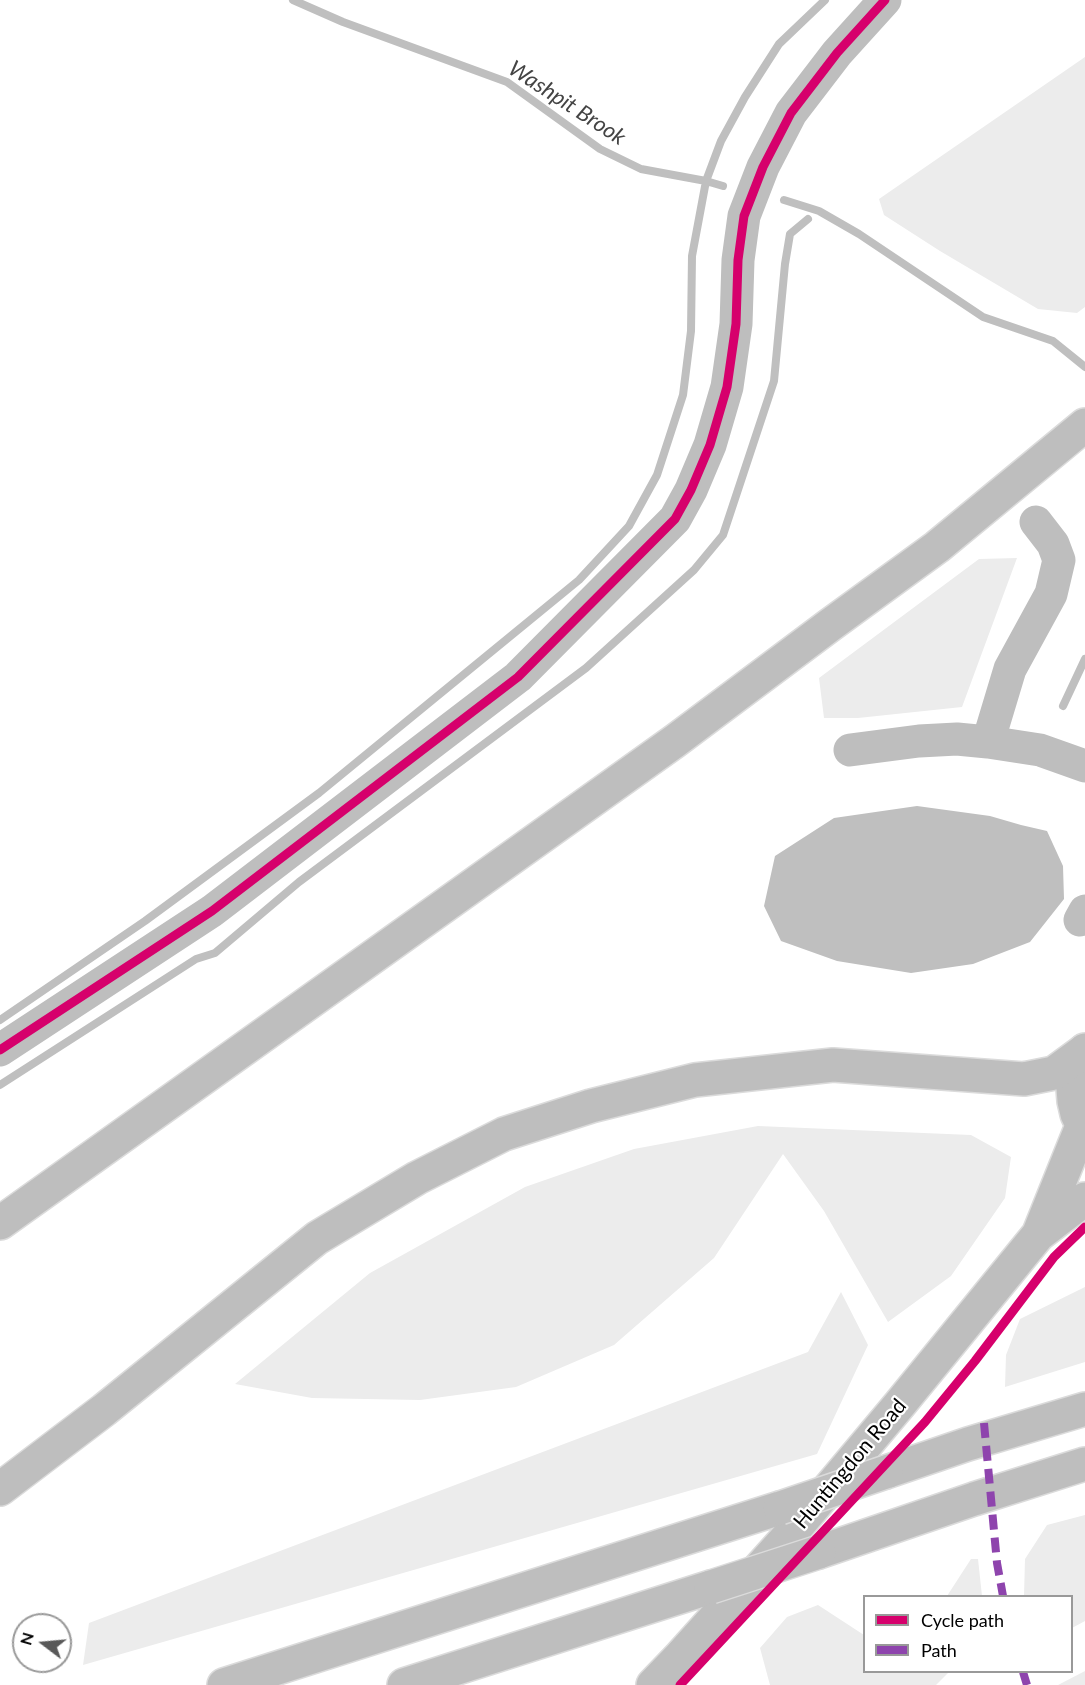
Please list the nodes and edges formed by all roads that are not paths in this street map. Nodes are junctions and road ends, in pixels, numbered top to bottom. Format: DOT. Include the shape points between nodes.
graph roads {
  1 [pos="885,0"];
  2 [pos="1085,425"];
  3 [pos="1036,522"];
  4 [pos="988,741"];
  5 [pos="850,750"];
  6 [pos="1085,766"];
  7 [pos="0,1050"];
  8 [pos="1085,1051"];
  9 [pos="1083,1128"];
  10 [pos="1085,1199"];
  11 [pos="0,1223"];
  12 [pos="1038,1235"];
  13 [pos="1085,1409"];
  14 [pos="1085,1464"];
  15 [pos="0,1489"];
  16 [pos="224,1685"];
  17 [pos="404,1685"];
  18 [pos="653,1685"];
  1 -- 7 [label="main road" via="837,53 791,113 763,167 744,216 727,387 710,445 675,519 518,677 212,911"];
  2 -- 11 [label="main road" via="937,547 675,741"];
  3 -- 4 [label="main road" via="1053,544 1059,560 1051,594 1010,669"];
  4 -- 5 [label="main road" via="919,741"];
  4 -- 6 [label="main road" via="1040,750"];
  8 -- 9 [label="main road" via="1073,1088"];
  8 -- 15 [label="main road" via="1054,1073 1024,1079 833,1065 695,1080 591,1106 504,1134 417,1178 317,1238"];
  9 -- 12 [label="main road, Huntingdon Road"];
  10 -- 12 [label="main road, Huntingdon Road"];
  12 -- 18 [label="main road, Huntingdon Road" via="795,1529"];
  13 -- 16 [label="main road, bridge"];
  14 -- 17 [label="main road, bridge"];
}
